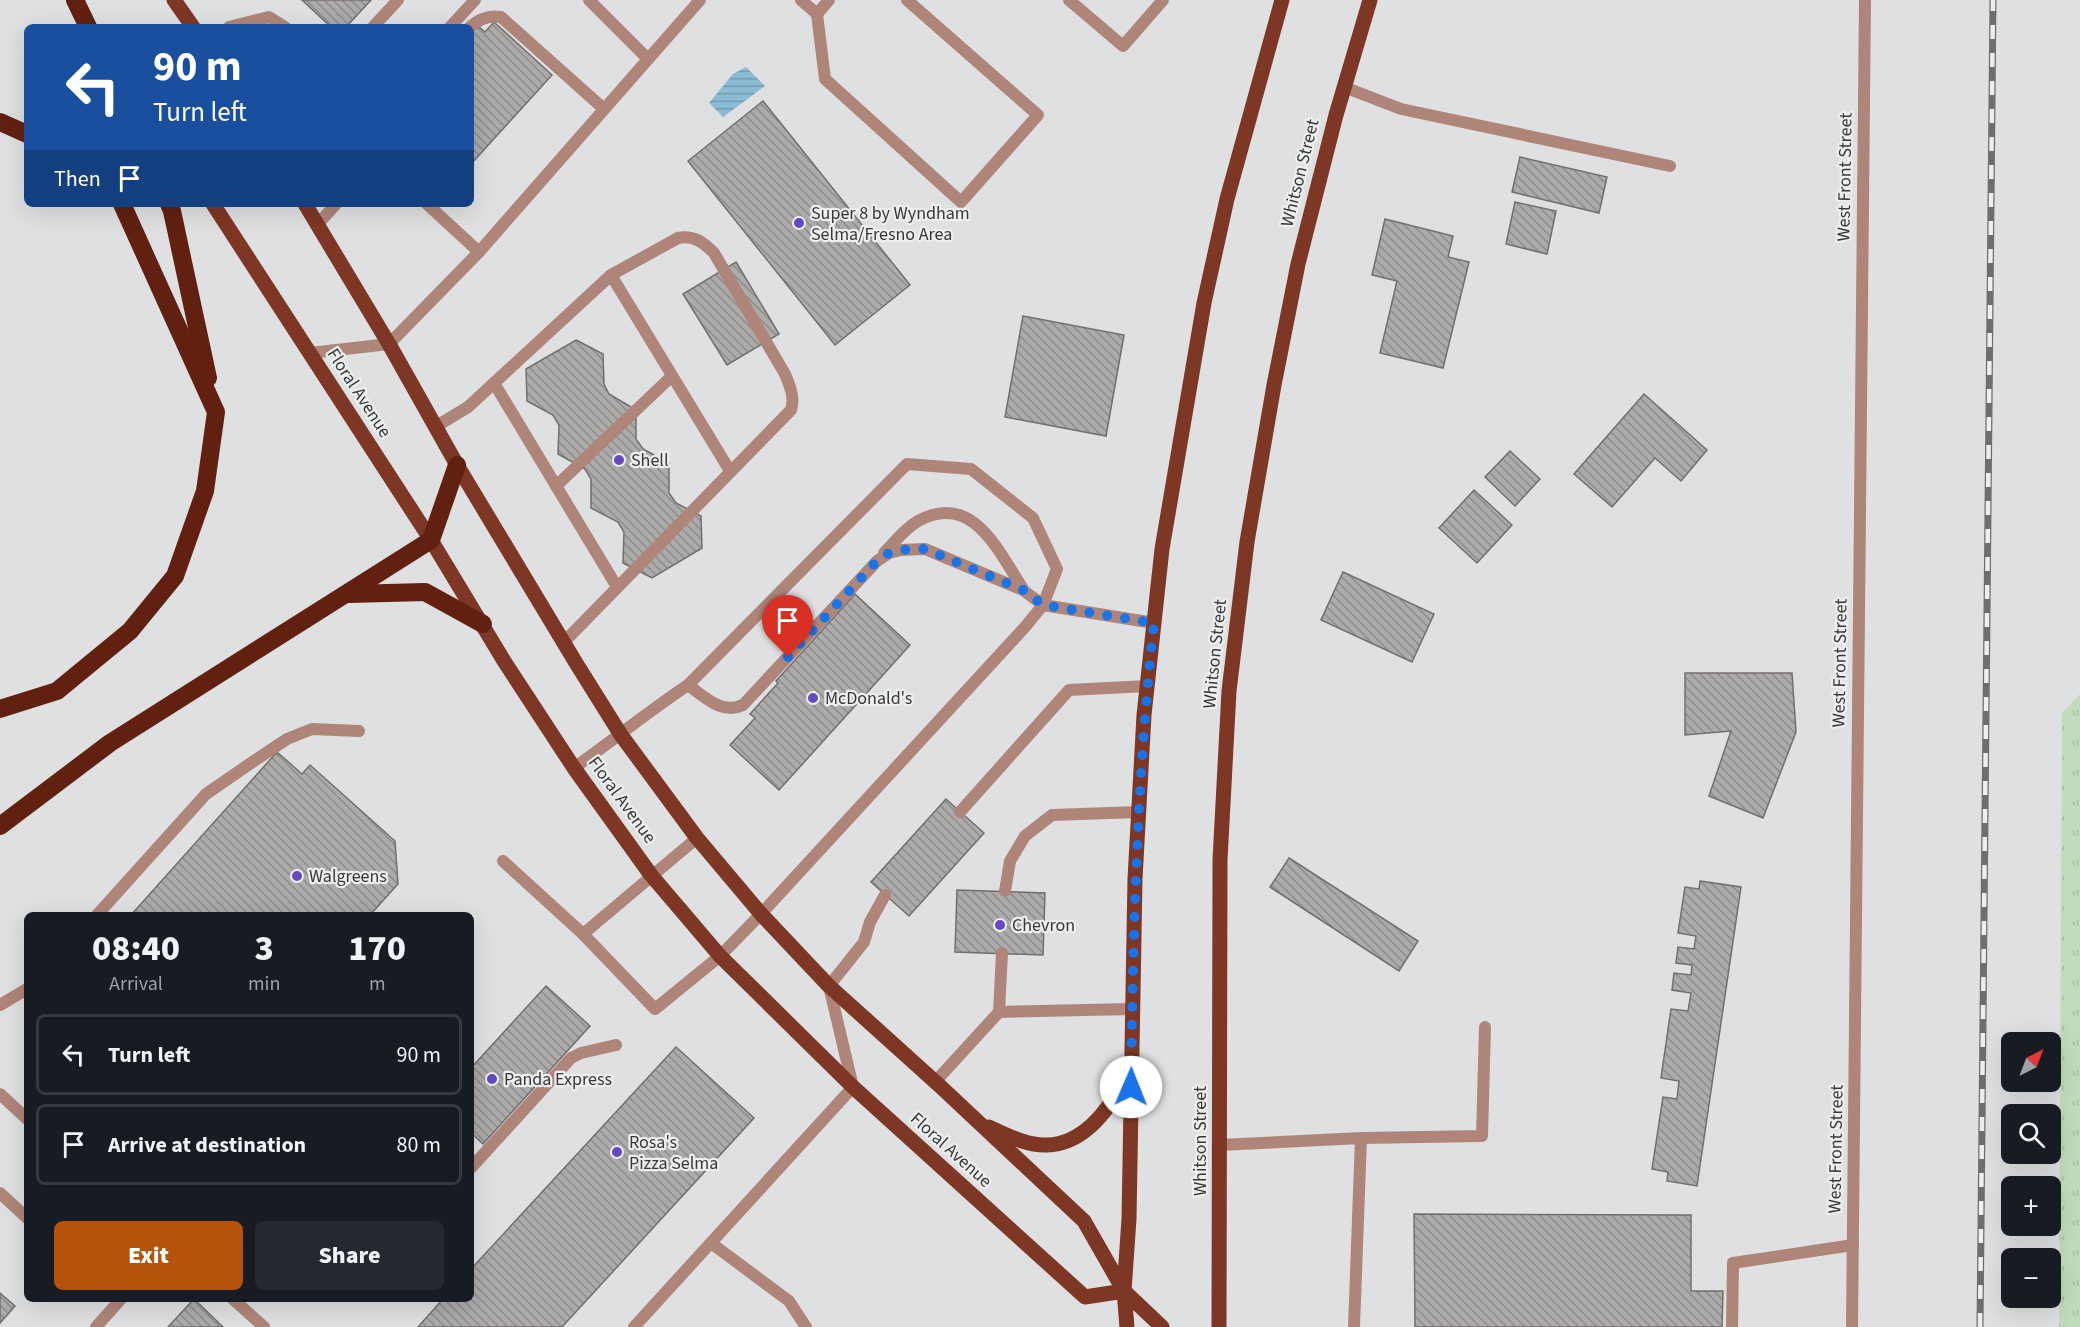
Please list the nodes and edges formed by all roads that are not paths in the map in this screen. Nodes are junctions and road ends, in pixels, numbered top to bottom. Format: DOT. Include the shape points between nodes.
graph roads {
  1 [pos="75,0"];
  2 [pos="81,0"];
  3 [pos="174,0"];
  4 [pos="398,0"];
  5 [pos="475,0"];
  6 [pos="589,0"];
  7 [pos="700,0"];
  8 [pos="801,0"];
  9 [pos="829,0"];
  10 [pos="907,0"];
  11 [pos="1069,0"];
  12 [pos="1163,0"];
  13 [pos="1370,0"];
  14 [pos="1865,0"];
  15 [pos="1279,1"];
  16 [pos="817,14"];
  17 [pos="87,24"];
  18 [pos="96,24"];
  19 [pos="191,24"];
  20 [pos="241,24"];
  21 [pos="280,24"];
  22 [pos="376,24"];
  23 [pos="453,24"];
  24 [pos="474,24"];
  25 [pos="648,59"];
  26 [pos="1344,87"];
  27 [pos="604,109"];
  28 [pos="0,122"];
  29 [pos="24,133"];
  30 [pos="1670,166"];
  31 [pos="123,207"];
  32 [pos="170,207"];
  33 [pos="215,207"];
  34 [pos="307,207"];
  35 [pos="333,207"];
  36 [pos="430,207"];
  37 [pos="318,224"];
  38 [pos="479,252"];
  39 [pos="611,275"];
  40 [pos="389,344"];
  41 [pos="310,353"];
  42 [pos="672,376"];
  43 [pos="494,383"];
  44 [pos="216,412"];
  45 [pos="435,427"];
  46 [pos="457,465"];
  47 [pos="730,471"];
  48 [pos="556,486"];
  49 [pos="431,540"];
  50 [pos="877,561"];
  51 [pos="617,587"];
  52 [pos="1023,590"];
  53 [pos="348,594"];
  54 [pos="1043,605"];
  55 [pos="1154,623"];
  56 [pos="483,624"];
  57 [pos="564,642"];
  58 [pos="688,685"];
  59 [pos="1147,686"];
  60 [pos="0,709"];
  61 [pos="359,731"];
  62 [pos="621,735"];
  63 [pos="574,768"];
  64 [pos="960,812"];
  65 [pos="1139,812"];
  66 [pos="0,826"];
  67 [pos="697,838"];
  68 [pos="503,861"];
  69 [pos="651,875"];
  70 [pos="1005,891"];
  71 [pos="885,894"];
  72 [pos="100,912"];
  73 [pos="761,914"];
  74 [pos="583,934"];
  75 [pos="1002,953"];
  76 [pos="720,956"];
  77 [pos="829,986"];
  78 [pos="24,992"];
  79 [pos="0,1005"];
  80 [pos="1132,1009"];
  81 [pos="999,1012"];
  82 [pos="1485,1027"];
  83 [pos="616,1046"];
  84 [pos="1131,1066"];
  85 [pos="935,1082"];
  86 [pos="853,1087"];
  87 [pos="0,1094"];
  88 [pos="24,1116"];
  89 [pos="978,1122"];
  90 [pos="1362,1138"];
  91 [pos="1220,1145"];
  92 [pos="474,1165"];
  93 [pos="0,1193"];
  94 [pos="24,1215"];
  95 [pos="711,1243"];
  96 [pos="1853,1245"];
  97 [pos="1124,1291"];
  98 [pos="118,1302"];
  99 [pos="236,1302"];
  100 [pos="638,1325"];
  101 [pos="96,1327"];
  102 [pos="264,1327"];
  103 [pos="806,1327"];
  104 [pos="1127,1327"];
  105 [pos="1162,1327"];
  106 [pos="1219,1327"];
  107 [pos="1354,1327"];
  108 [pos="1732,1327"];
  109 [pos="1852,1327"];
  1 -- 17 [label="highway"];
  2 -- 18 [label="main road"];
  3 -- 19 [label="main road"];
  4 -- 22 [label="street"];
  5 -- 23 [label="street"];
  6 -- 25 [label="street"];
  7 -- 25 [label="street"];
  8 -- 16 [label="street"];
  9 -- 16 [label="street"];
  10 -- 16 [label="street" via="1038,115 961,202 825,79"];
  11 -- 12 [label="street" via="1123,46"];
  13 -- 26 [label="main road, Whitson Street"];
  14 -- 96 [label="street, West Front Street"];
  15 -- 55 [label="main road" via="1204,303 1162,549"];
  20 -- 21 [label="street" via="269,17"];
  24 -- 27 [label="street" via="483,18 501,17"];
  25 -- 27 [label="street"];
  26 -- 30 [label="street" via="1401,109"];
  26 -- 91 [label="main road, Whitson Street" via="1298,264 1274,385 1247,542 1230,679 1220,860"];
  27 -- 38 [label="street"];
  28 -- 29 [label="highway"];
  31 -- 44 [label="highway"];
  32 -- 44 [label="highway"];
  33 -- 41 [label="main road, Floral Avenue"];
  34 -- 37 [label="main road, Floral Avenue"];
  35 -- 37 [label="street"];
  36 -- 38 [label="street"];
  37 -- 40 [label="main road, Floral Avenue"];
  38 -- 40 [label="street"];
  39 -- 42 [label="street"];
  39 -- 43 [label="street"];
  39 -- 47 [label="street" via="678,238 701,241 714,253 785,374 793,403 786,417"];
  40 -- 41 [label="street"];
  40 -- 45 [label="main road, Floral Avenue"];
  41 -- 49 [label="main road, Floral Avenue"];
  42 -- 47 [label="street"];
  42 -- 48 [label="street"];
  43 -- 45 [label="street" via="468,407"];
  43 -- 48 [label="street"];
  44 -- 60 [label="highway" via="205,491 175,576 130,631 57,691"];
  45 -- 46 [label="main road, Floral Avenue"];
  46 -- 49 [label="highway"];
  46 -- 57 [label="main road, Floral Avenue"];
  47 -- 51 [label="street"];
  48 -- 51 [label="street"];
  49 -- 53 [label="highway"];
  49 -- 56 [label="main road, Floral Avenue"];
  50 -- 52 [label="street" via="901,550 925,549"];
  50 -- 52 [label="street" via="917,522 943,513 957,513 969,518 992,542"];
  50 -- 58 [label="street" via="743,705 735,709 719,706"];
  51 -- 57 [label="street"];
  52 -- 54 [label="street"];
  53 -- 56 [label="highway" via="425,592"];
  53 -- 66 [label="highway" via="110,743"];
  54 -- 55 [label="street"];
  54 -- 58 [label="street" via="1058,569 1033,518 971,469 907,464"];
  54 -- 73 [label="street"];
  55 -- 59 [label="main road"];
  56 -- 63 [label="main road, Floral Avenue"];
  57 -- 62 [label="main road, Floral Avenue"];
  58 -- 62 [label="street"];
  59 -- 64 [label="street" via="1070,690"];
  59 -- 65 [label="main road"];
  61 -- 72 [label="street" via="312,729 287,739 206,794"];
  62 -- 63 [label="street"];
  62 -- 67 [label="main road, Floral Avenue"];
  63 -- 69 [label="main road, Floral Avenue"];
  65 -- 70 [label="street" via="1052,815 1025,836 1011,861"];
  65 -- 80 [label="main road"];
  67 -- 69 [label="street"];
  67 -- 73 [label="main road, Floral Avenue"];
  68 -- 74 [label="street"];
  69 -- 74 [label="street"];
  69 -- 76 [label="main road, Floral Avenue"];
  71 -- 77 [label="street" via="864,942"];
  73 -- 76 [label="street"];
  73 -- 77 [label="main road, Floral Avenue"];
  74 -- 76 [label="street" via="654,1009"];
  75 -- 81 [label="street"];
  76 -- 86 [label="main road, Floral Avenue"];
  77 -- 85 [label="main road, Floral Avenue"];
  77 -- 86 [label="street"];
  78 -- 79 [label="street"];
  80 -- 81 [label="street"];
  80 -- 84 [label="main road"];
  81 -- 85 [label="street"];
  82 -- 90 [label="street" via="1482,1136"];
  83 -- 92 [label="street" via="571,1058"];
  84 -- 89 [label="main road" via="1105,1113 1071,1139 1045,1146"];
  84 -- 97 [label="main road" via="1130,1219"];
  85 -- 89 [label="main road, Floral Avenue"];
  86 -- 95 [label="street"];
  86 -- 97 [label="main road, Floral Avenue" via="1085,1297"];
  87 -- 88 [label="street"];
  89 -- 97 [label="main road, Floral Avenue" via="1084,1221"];
  90 -- 91 [label="street"];
  90 -- 107 [label="street"];
  91 -- 106 [label="main road, Whitson Street"];
  93 -- 94 [label="street"];
  95 -- 100 [label="street"];
  95 -- 103 [label="street" via="789,1301"];
  96 -- 108 [label="street" via="1733,1263"];
  96 -- 109 [label="street, West Front Street"];
  97 -- 104 [label="main road"];
  97 -- 105 [label="main road, Floral Avenue"];
  98 -- 101 [label="street"];
  99 -- 102 [label="street"];
}
